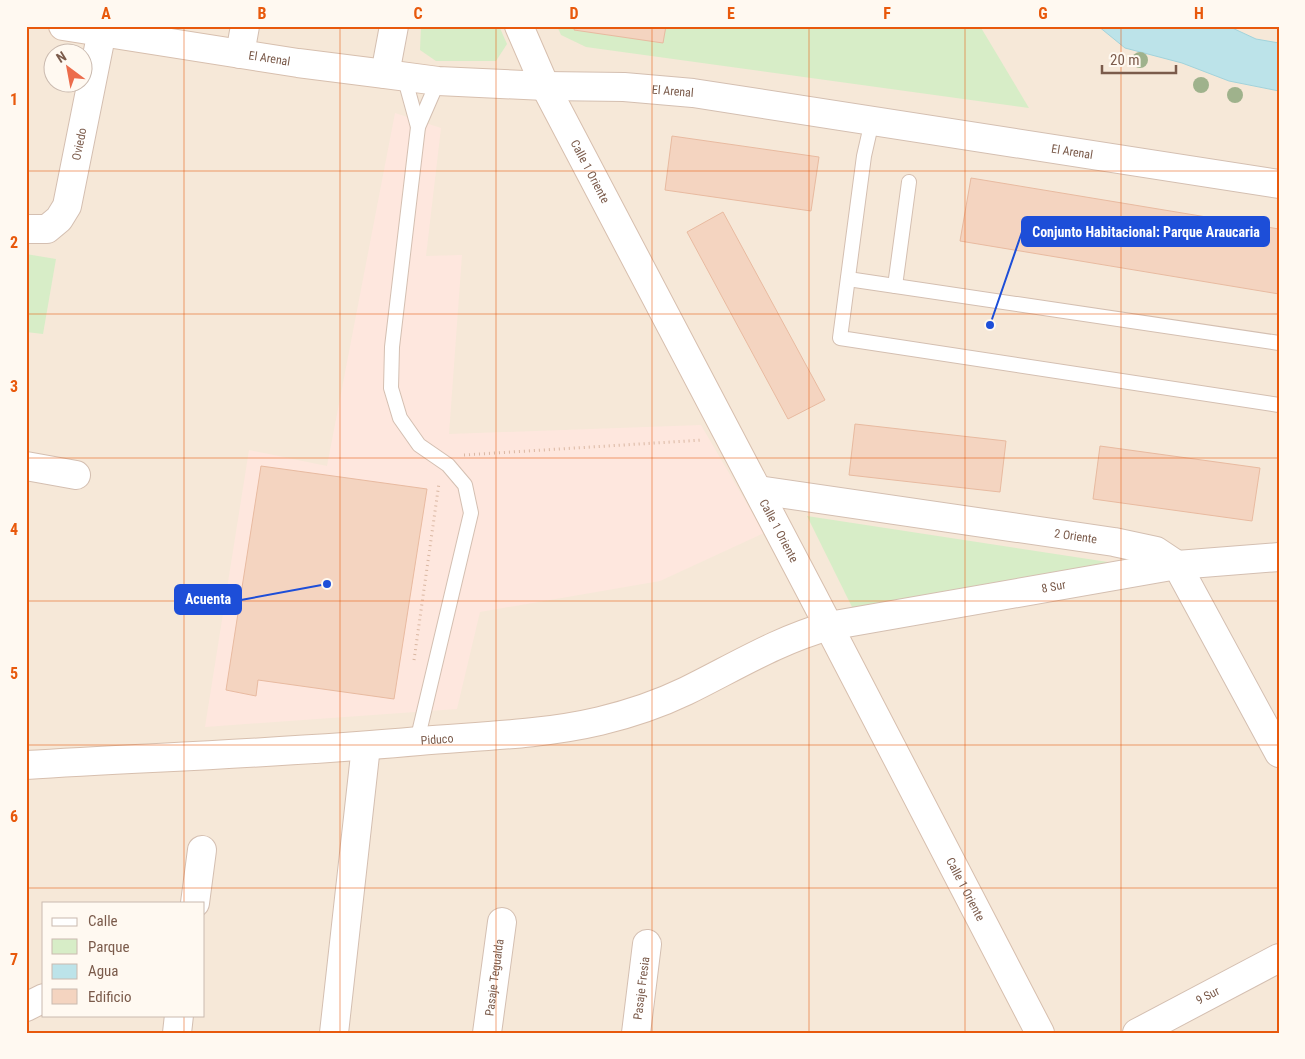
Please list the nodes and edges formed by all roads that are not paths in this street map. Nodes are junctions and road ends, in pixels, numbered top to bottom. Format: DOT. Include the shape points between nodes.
graph roads {
  1 [pos="63,26"];
  2 [pos="245,26"];
  3 [pos="394,26"];
  4 [pos="519,26"];
  5 [pos="102,29"];
  6 [pos="240,54"];
  7 [pos="395,75"];
  8 [pos="438,81"];
  9 [pos="546,86"];
  10 [pos="872,121"];
  11 [pos="418,127"];
  12 [pos="909,182"];
  13 [pos="1279,184"];
  14 [pos="26,229"];
  15 [pos="848,279"];
  16 [pos="894,286"];
  17 [pos="1279,343"];
  18 [pos="1279,405"];
  19 [pos="26,466"];
  20 [pos="76,475"];
  21 [pos="758,490"];
  22 [pos="1279,557"];
  23 [pos="1177,564"];
  24 [pos="829,626"];
  25 [pos="417,742"];
  26 [pos="366,746"];
  27 [pos="1279,753"];
  28 [pos="26,765"];
  29 [pos="202,850"];
  30 [pos="195,902"];
  31 [pos="502,922"];
  32 [pos="647,944"];
  33 [pos="1279,958"];
  34 [pos="42,999"];
  35 [pos="26,1006"];
  36 [pos="179,1016"];
  37 [pos="177,1033"];
  38 [pos="334,1033"];
  39 [pos="487,1033"];
  40 [pos="636,1033"];
  41 [pos="1040,1033"];
  42 [pos="1136,1033"];
  1 -- 5 [label="street, El Arenal"];
  2 -- 6 [label="street"];
  3 -- 7 [label="street"];
  4 -- 9 [label="street, Calle 1 Oriente"];
  5 -- 6 [label="street, El Arenal"];
  5 -- 14 [label="street, Oviedo" via="67,206 47,229"];
  6 -- 7 [label="street, El Arenal"];
  7 -- 8 [label="street, El Arenal"];
  7 -- 11 [label="lane"];
  8 -- 9 [label="street, El Arenal"];
  8 -- 11 [label="lane"];
  9 -- 10 [label="street, El Arenal" via="624,87 694,93"];
  9 -- 21 [label="street, Calle 1 Oriente"];
  10 -- 13 [label="street, El Arenal"];
  10 -- 15 [label="lane" via="864,156"];
  11 -- 25 [label="lane" via="392,347 391,388 400,418 419,445 448,465 465,485 471,513"];
  12 -- 16 [label="lane"];
  15 -- 16 [label="lane"];
  15 -- 18 [label="lane" via="840,338"];
  16 -- 17 [label="lane"];
  19 -- 20 [label="street"];
  21 -- 23 [label="street, 2 Oriente" via="1114,542 1156,551"];
  21 -- 24 [label="street, Calle 1 Oriente"];
  22 -- 23 [label="street, 8 Sur"];
  23 -- 24 [label="street, 8 Sur"];
  23 -- 27 [label="street"];
  24 -- 25 [label="street, Piduco" via="781,642 658,703 602,720 543,731"];
  24 -- 41 [label="street, Calle 1 Oriente"];
  25 -- 26 [label="street, Piduco"];
  26 -- 28 [label="street, Piduco"];
  26 -- 38 [label="street"];
  29 -- 30 [label="street"];
  31 -- 39 [label="street, Pasaje Tegualda"];
  32 -- 40 [label="street, Pasaje Fresia"];
  33 -- 42 [label="street, 9 Sur"];
  34 -- 35 [label="street"];
  36 -- 37 [label="street"];
}
